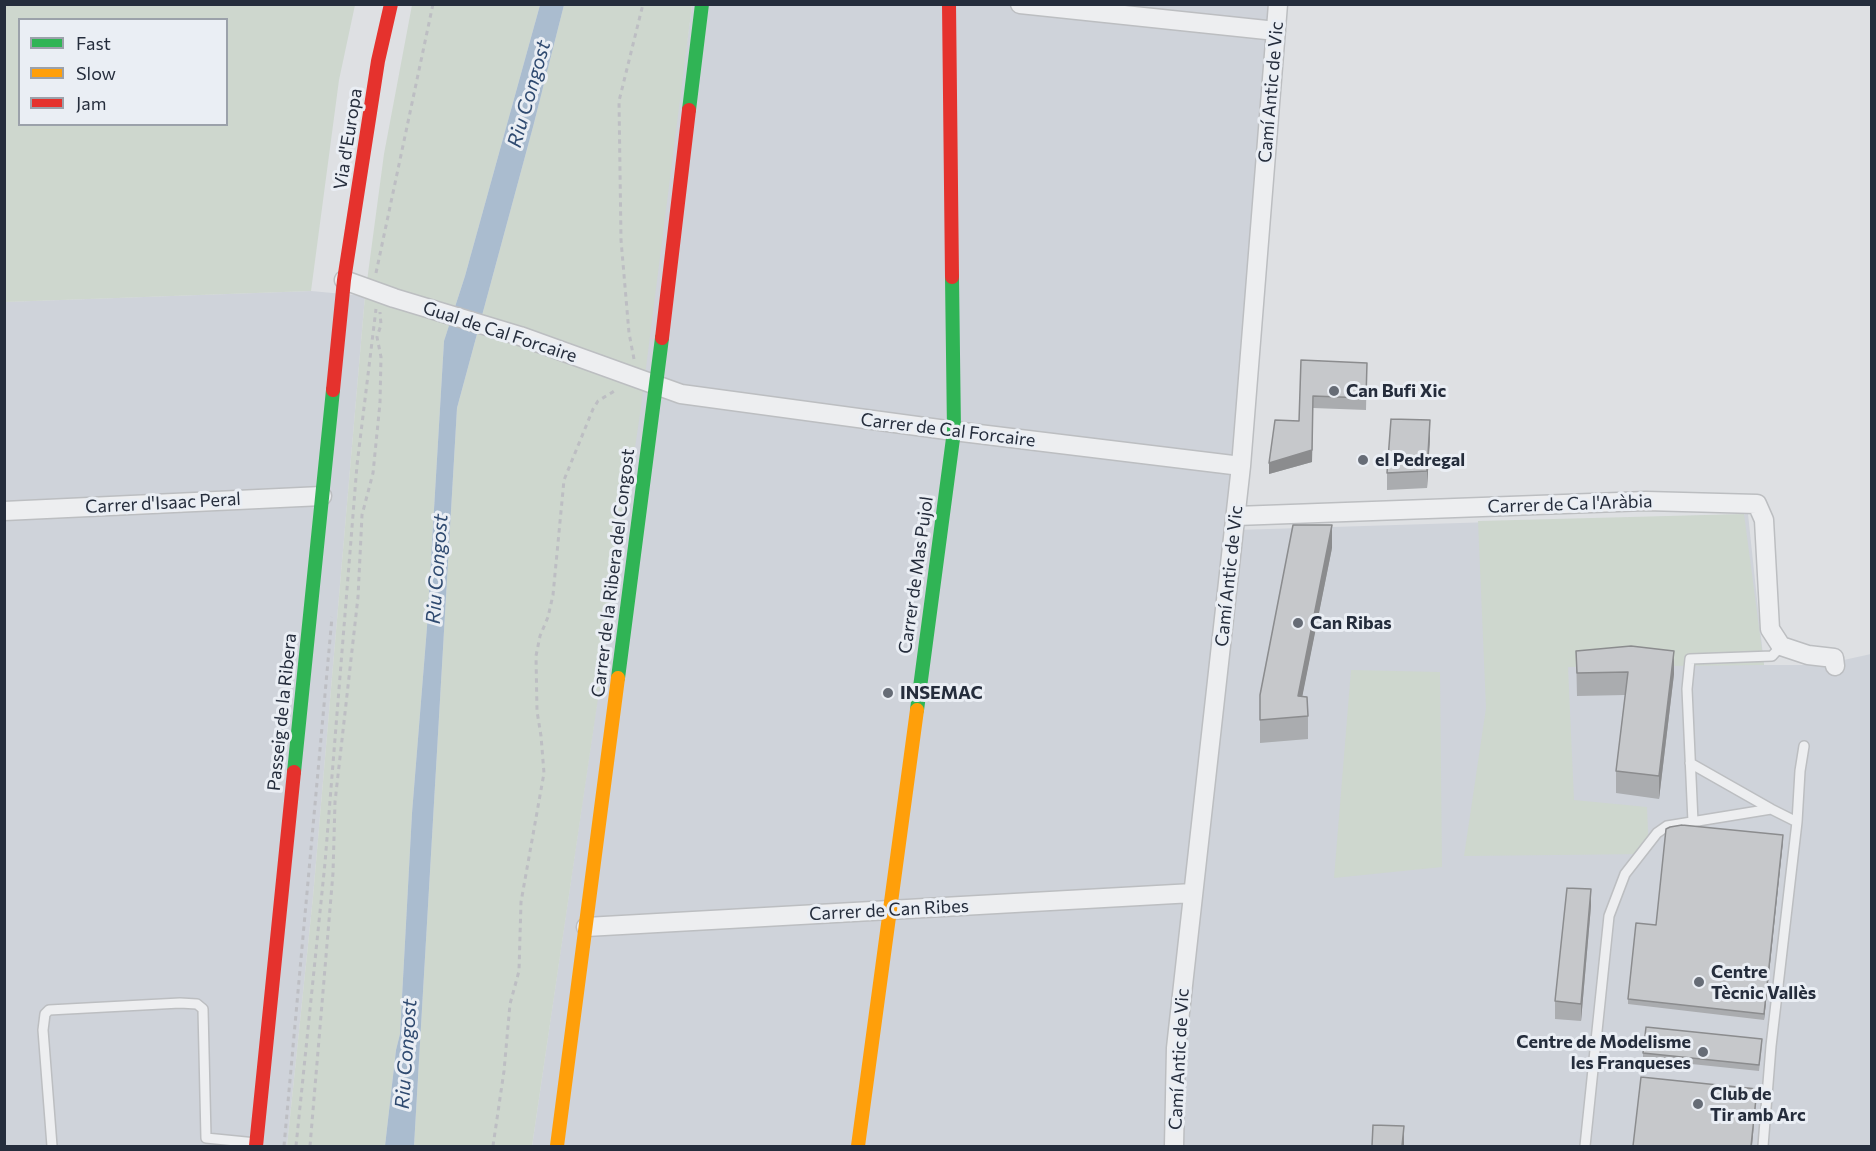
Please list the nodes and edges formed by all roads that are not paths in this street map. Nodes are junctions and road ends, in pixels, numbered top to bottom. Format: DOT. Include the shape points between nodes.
graph roads {
  1 [pos="391,4"];
  2 [pos="702,4"];
  3 [pos="949,4"];
  4 [pos="1020,4"];
  5 [pos="1278,4"];
  6 [pos="1275,31"];
  7 [pos="344,280"];
  8 [pos="656,386"];
  9 [pos="954,431"];
  10 [pos="1241,466"];
  11 [pos="322,496"];
  12 [pos="4,511"];
  13 [pos="1236,516"];
  14 [pos="1781,646"];
  15 [pos="1831,670"];
  16 [pos="1804,746"];
  17 [pos="1690,763"];
  18 [pos="1771,809"];
  19 [pos="1693,822"];
  20 [pos="1797,822"];
  21 [pos="1193,893"];
  22 [pos="889,910"];
  23 [pos="586,927"];
  24 [pos="206,1142"];
  25 [pos="256,1145"];
  26 [pos="52,1146"];
  27 [pos="557,1146"];
  28 [pos="858,1146"];
  29 [pos="1174,1146"];
  30 [pos="1585,1146"];
  31 [pos="1763,1146"];
  1 -- 7 [label="street, Via d'Europa" via="378,61"];
  2 -- 8 [label="street, Carrer de la Ribera del Congost"];
  3 -- 9 [label="street, Carrer de Mas Pujol"];
  4 -- 6 [label="street"];
  5 -- 6 [label="street, Camí Antic de Vic"];
  6 -- 10 [label="street, Camí Antic de Vic"];
  7 -- 8 [label="street, Gual de Cal Forcaire" via="520,336"];
  7 -- 11 [label="street, Passeig de la Ribera"];
  8 -- 9 [label="street, Carrer de Cal Forcaire" via="681,394"];
  8 -- 23 [label="street, Carrer de la Ribera del Congost"];
  9 -- 10 [label="street, Carrer de Cal Forcaire"];
  9 -- 22 [label="street, Carrer de Mas Pujol"];
  10 -- 13 [label="street, Camí Antic de Vic"];
  11 -- 12 [label="street, Carrer d'Isaac Peral"];
  11 -- 25 [label="street, Passeig de la Ribera"];
  13 -- 14 [label="street, Carrer de Ca l'Aràbia" via="1646,501 1757,504 1764,520 1770,629"];
  13 -- 21 [label="street, Camí Antic de Vic"];
  14 -- 15 [label="street" via="1808,656 1834,658"];
  14 -- 17 [label="lane" via="1772,656 1690,660"];
  16 -- 20 [label="lane"];
  17 -- 18 [label="lane"];
  17 -- 19 [label="lane"];
  18 -- 19 [label="lane"];
  18 -- 20 [label="lane"];
  19 -- 30 [label="lane" via="1667,826 1658,833 1625,874 1609,916"];
  20 -- 31 [label="lane"];
  21 -- 22 [label="street, Carrer de Can Ribes"];
  21 -- 29 [label="street, Camí Antic de Vic" via="1176,1048"];
  22 -- 23 [label="street, Carrer de Can Ribes"];
  22 -- 28 [label="street, Carrer de Mas Pujol"];
  23 -- 27 [label="street, Carrer de la Ribera del Congost"];
  24 -- 25 [label="lane"];
  24 -- 26 [label="lane" via="202,1009 197,1004 156,1004 49,1010 45,1014"];
}
